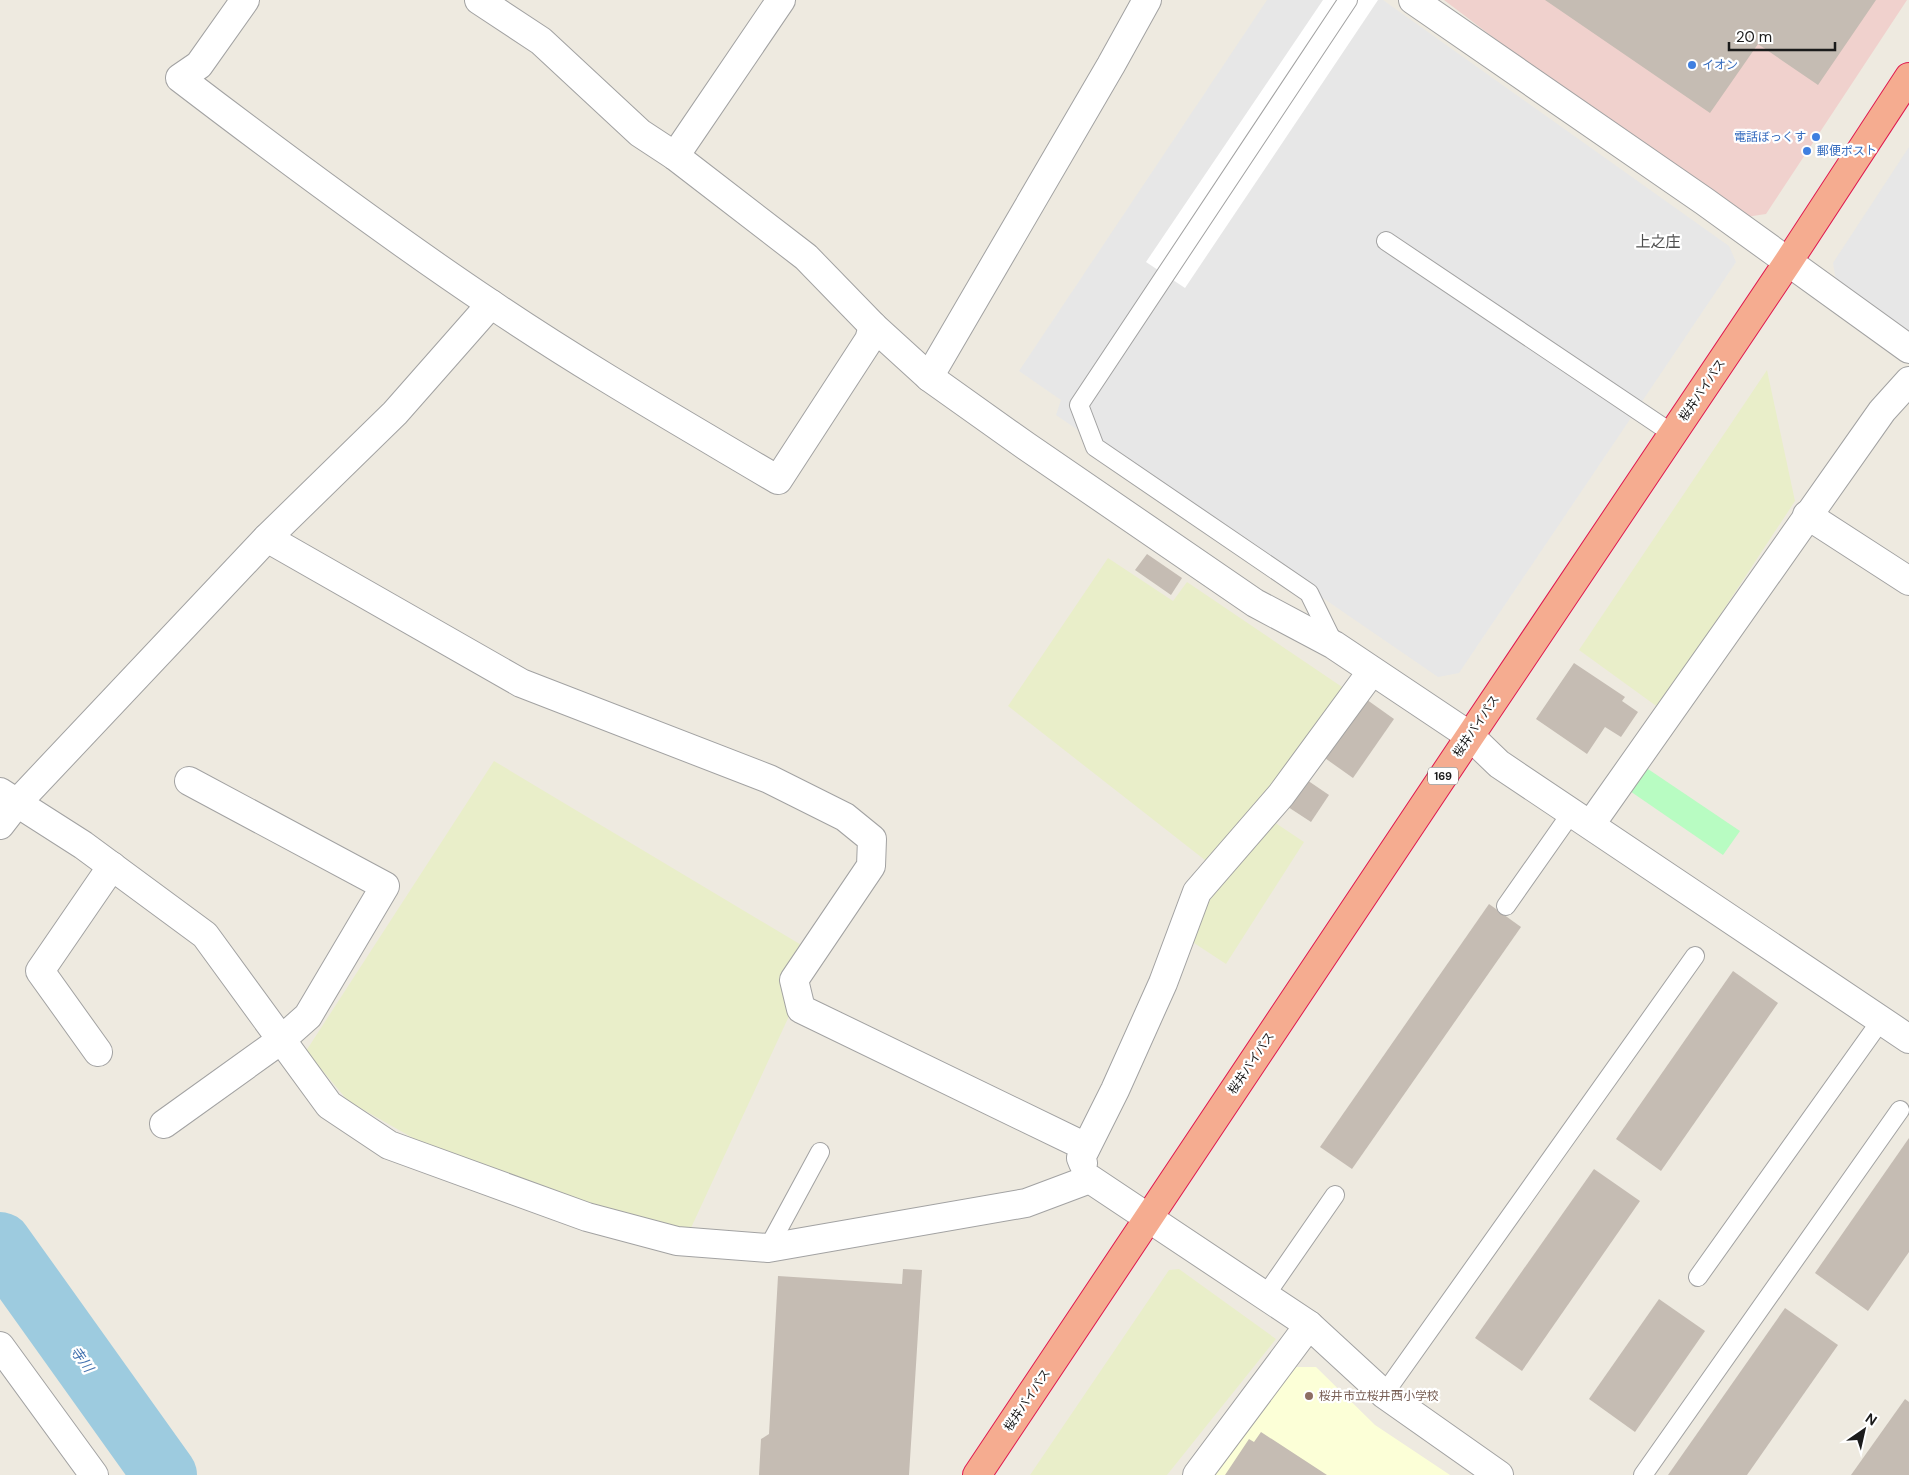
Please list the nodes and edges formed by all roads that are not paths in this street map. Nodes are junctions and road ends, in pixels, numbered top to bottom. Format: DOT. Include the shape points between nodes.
graph roads {
  1 [pos="245,0"];
  2 [pos="480,0"];
  3 [pos="781,0"];
  4 [pos="1147,0"];
  5 [pos="1348,0"];
  6 [pos="1413,0"];
  7 [pos="1909,77"];
  8 [pos="675,156"];
  9 [pos="1386,241"];
  10 [pos="1788,262"];
  11 [pos="491,304"];
  12 [pos="873,326"];
  13 [pos="1909,349"];
  14 [pos="929,377"];
  15 [pos="1909,381"];
  16 [pos="1673,434"];
  17 [pos="1807,515"];
  18 [pos="267,538"];
  19 [pos="1909,581"];
  20 [pos="1334,645"];
  21 [pos="1372,671"];
  22 [pos="1470,736"];
  23 [pos="189,781"];
  24 [pos="9,798"];
  25 [pos="1581,818"];
  26 [pos="0,825"];
  27 [pos="112,866"];
  28 [pos="1506,906"];
  29 [pos="1695,956"];
  30 [pos="1882,1019"];
  31 [pos="1909,1039"];
  32 [pos="281,1040"];
  33 [pos="98,1052"];
  34 [pos="1900,1110"];
  35 [pos="164,1124"];
  36 [pos="1086,1147"];
  37 [pos="820,1152"];
  38 [pos="1090,1178"];
  39 [pos="1335,1195"];
  40 [pos="1148,1216"];
  41 [pos="768,1248"];
  42 [pos="1698,1276"];
  43 [pos="1265,1296"];
  44 [pos="1309,1325"];
  45 [pos="0,1346"];
  46 [pos="1384,1394"];
  47 [pos="94,1475"];
  48 [pos="977,1475"];
  49 [pos="1197,1475"];
  50 [pos="1499,1475"];
  51 [pos="1643,1475"];
  1 -- 11 [label="street" via="199,65 180,78 290,162"];
  2 -- 8 [label="street" via="541,42 640,133"];
  3 -- 8 [label="street"];
  4 -- 14 [label="street"];
  5 -- 20 [label="lane" via="1079,405 1095,447 1309,593"];
  6 -- 10 [label="street"];
  7 -- 10 [label="highway, 桜井バイパス / 169"];
  8 -- 12 [label="street" via="806,256"];
  9 -- 16 [label="lane"];
  10 -- 13 [label="street"];
  10 -- 16 [label="highway, 桜井バイパス / 169"];
  11 -- 12 [label="street" via="778,480 869,340"];
  11 -- 18 [label="street" via="395,413"];
  12 -- 14 [label="street"];
  14 -- 20 [label="street" via="1255,603"];
  15 -- 17 [label="street" via="1882,411"];
  16 -- 22 [label="highway, 桜井バイパス / 169"];
  17 -- 19 [label="street"];
  17 -- 25 [label="street"];
  18 -- 24 [label="street"];
  18 -- 36 [label="street" via="521,683 769,779 846,817 872,839 872,866 794,980 801,1009"];
  20 -- 21 [label="street"];
  21 -- 22 [label="street"];
  21 -- 36 [label="street" via="1281,795 1197,892 1163,983"];
  22 -- 25 [label="street" via="1499,764"];
  22 -- 40 [label="highway, 桜井バイパス / 169"];
  23 -- 32 [label="street" via="385,886 308,1016"];
  24 -- 26 [label="street"];
  24 -- 27 [label="street"];
  25 -- 28 [label="lane"];
  25 -- 30 [label="street"];
  27 -- 32 [label="street" via="205,934"];
  27 -- 33 [label="street" via="40,971"];
  29 -- 46 [label="lane"];
  30 -- 31 [label="street"];
  30 -- 42 [label="lane"];
  32 -- 35 [label="street"];
  32 -- 41 [label="street" via="329,1105 389,1145 586,1217 677,1241"];
  34 -- 51 [label="lane"];
  36 -- 38 [label="street" via="1081,1158"];
  37 -- 41 [label="lane"];
  38 -- 40 [label="street"];
  38 -- 41 [label="street" via="1026,1203"];
  39 -- 43 [label="lane"];
  40 -- 43 [label="street"];
  40 -- 48 [label="highway, 桜井バイパス / 169"];
  43 -- 44 [label="street"];
  44 -- 46 [label="street"];
  44 -- 49 [label="street"];
  45 -- 47 [label="street"];
  46 -- 50 [label="street"];
}
